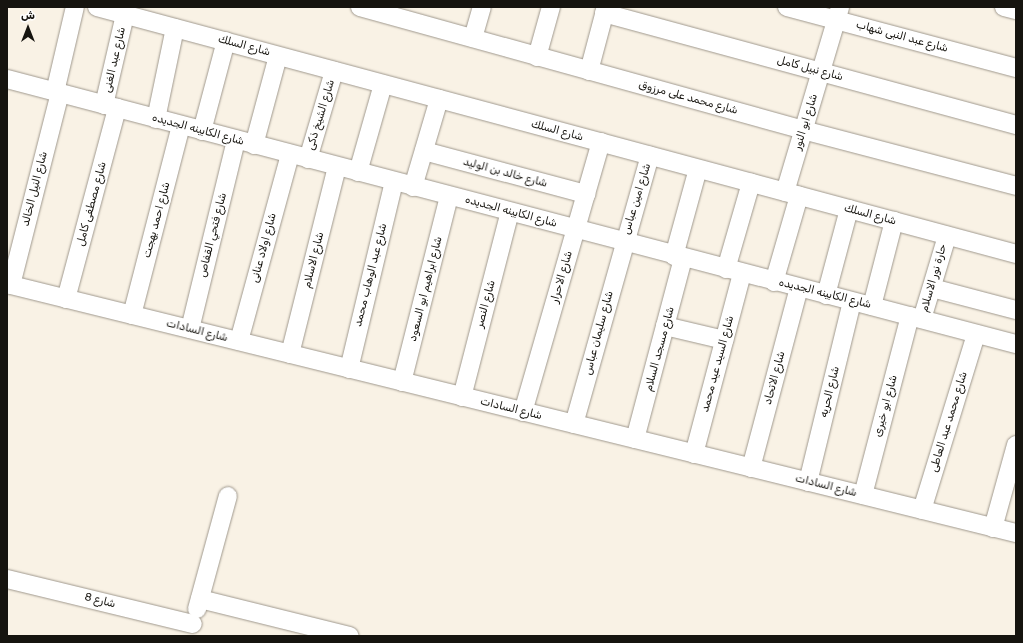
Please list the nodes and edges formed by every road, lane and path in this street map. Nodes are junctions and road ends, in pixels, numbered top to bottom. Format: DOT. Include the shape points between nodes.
graph roads {
  1 [pos="75,7"];
  2 [pos="97,7"];
  3 [pos="360,7"];
  4 [pos="482,7"];
  5 [pos="551,7"];
  6 [pos="787,7"];
  7 [pos="1004,7"];
  8 [pos="605,10"];
  9 [pos="1016,10"];
  10 [pos="838,14"];
  11 [pos="125,15"];
  12 [pos="175,28"];
  13 [pos="473,38"];
  14 [pos="226,42"];
  15 [pos="278,56"];
  16 [pos="537,57"];
  17 [pos="1016,68"];
  18 [pos="334,71"];
  19 [pos="589,71"];
  20 [pos="821,72"];
  21 [pos="7,79"];
  22 [pos="382,84"];
  23 [pos="57,93"];
  24 [pos="438,99"];
  25 [pos="111,107"];
  26 [pos="156,119"];
  27 [pos="181,125"];
  28 [pos="1016,125"];
  29 [pos="803,130"];
  30 [pos="202,131"];
  31 [pos="236,140"];
  32 [pos="601,142"];
  33 [pos="254,144"];
  34 [pos="424,151"];
  35 [pos="290,154"];
  36 [pos="650,156"];
  37 [pos="308,159"];
  38 [pos="337,166"];
  39 [pos="698,169"];
  40 [pos="358,172"];
  41 [pos="394,181"];
  42 [pos="751,183"];
  43 [pos="1016,186"];
  44 [pos="413,187"];
  45 [pos="586,194"];
  46 [pos="792,194"];
  47 [pos="449,196"];
  48 [pos="849,209"];
  49 [pos="510,212"];
  50 [pos="894,221"];
  51 [pos="576,230"];
  52 [pos="947,236"];
  53 [pos="624,242"];
  54 [pos="1016,254"];
  55 [pos="679,257"];
  56 [pos="734,271"];
  57 [pos="774,282"];
  58 [pos="9,285"];
  59 [pos="799,288"];
  60 [pos="932,288"];
  61 [pos="826,295"];
  62 [pos="66,299"];
  63 [pos="852,302"];
  64 [pos="872,306"];
  65 [pos="1016,310"];
  66 [pos="132,315"];
  67 [pos="916,318"];
  68 [pos="666,326"];
  69 [pos="190,330"];
  70 [pos="976,334"];
  71 [pos="724,340"];
  72 [pos="239,342"];
  73 [pos="1016,344"];
  74 [pos="290,354"];
  75 [pos="348,369"];
  76 [pos="402,382"];
  77 [pos="462,397"];
  78 [pos="523,412"];
  79 [pos="574,424"];
  80 [pos="636,439"];
  81 [pos="1016,445"];
  82 [pos="694,454"];
  83 [pos="751,468"];
  84 [pos="808,482"];
  85 [pos="228,496"];
  86 [pos="863,496"];
  87 [pos="922,510"];
  88 [pos="993,528"];
  89 [pos="1016,533"];
  90 [pos="7,579"];
  91 [pos="200,599"];
  92 [pos="192,630"];
  93 [pos="350,636"];
  1 -- 23 [label="street, شارع النيل الخالد"];
  2 -- 11 [label="street, شارع السلك"];
  3 -- 13 [label="street, شارع محمد على مرزوق"];
  4 -- 13 [label="street"];
  5 -- 16 [label="street"];
  6 -- 10 [label="street, شارع عبد النبى شهاب"];
  7 -- 9 [label="street"];
  8 -- 19 [label="street"];
  8 -- 20 [label="street, شارع نبيل كامل"];
  10 -- 17 [label="street, شارع عبد النبى شهاب"];
  10 -- 20 [label="street, شارع ابو النور"];
  11 -- 12 [label="street, شارع السلك"];
  11 -- 25 [label="street, شارع عبد الغنى"];
  12 -- 14 [label="street, شارع السلك"];
  12 -- 26 [label="street"];
  13 -- 16 [label="street, شارع محمد على مرزوق"];
  14 -- 15 [label="street, شارع السلك"];
  14 -- 30 [label="street"];
  15 -- 18 [label="street, شارع السلك"];
  15 -- 33 [label="street"];
  16 -- 19 [label="street, شارع محمد على مرزوق"];
  18 -- 22 [label="street, شارع السلك"];
  18 -- 37 [label="street, شارع الشيخ ذكى"];
  19 -- 29 [label="street, شارع محمد على مرزوق"];
  20 -- 28 [label="street, شارع نبيل كامل"];
  20 -- 29 [label="street, شارع ابو النور"];
  21 -- 23 [label="street, شارع الكابينه الجديده"];
  22 -- 24 [label="street, شارع السلك"];
  22 -- 40 [label="street"];
  23 -- 25 [label="street, شارع الكابينه الجديده"];
  23 -- 58 [label="street, شارع النيل الخالد"];
  24 -- 32 [label="street, شارع السلك"];
  24 -- 34 [label="street"];
  25 -- 26 [label="street, شارع الكابينه الجديده"];
  25 -- 62 [label="street, شارع مصطفى كامل"];
  26 -- 27 [label="street, شارع الكابينه الجديده"];
  27 -- 30 [label="street, شارع الكابينه الجديده"];
  27 -- 66 [label="street, شارع احمد بهجت"];
  29 -- 43 [label="street, شارع محمد على مرزوق"];
  29 -- 46 [label="street, شارع ابو النور"];
  30 -- 31 [label="street, شارع الكابينه الجديده"];
  31 -- 33 [label="street, شارع الكابينه الجديده"];
  31 -- 69 [label="street, شارع فتحي القفاص"];
  32 -- 36 [label="street, شارع السلك"];
  32 -- 45 [label="street, شارع الاحرار"];
  33 -- 35 [label="street, شارع الكابينه الجديده"];
  34 -- 44 [label="street"];
  34 -- 45 [label="street, شارع خالد بن الوليد"];
  35 -- 37 [label="street, شارع الكابينه الجديده"];
  35 -- 72 [label="street, شارع اولاد عنانى"];
  36 -- 39 [label="street, شارع السلك"];
  36 -- 53 [label="street, شارع امين عباس"];
  37 -- 38 [label="street, شارع الكابينه الجديده"];
  38 -- 40 [label="street, شارع الكابينه الجديده"];
  38 -- 74 [label="street, شارع الاسلام"];
  39 -- 42 [label="street, شارع السلك"];
  39 -- 55 [label="street, شارع مسجد السلام"];
  40 -- 41 [label="street, شارع الكابينه الجديده"];
  41 -- 44 [label="street, شارع الكابينه الجديده"];
  41 -- 75 [label="street, شارع عبد الوهاب محمد"];
  42 -- 46 [label="street, شارع السلك"];
  42 -- 56 [label="street, شارع السيد عيد محمد"];
  44 -- 47 [label="street, شارع الكابينه الجديده"];
  45 -- 51 [label="street, شارع الاحرار"];
  46 -- 48 [label="street, شارع السلك"];
  46 -- 57 [label="street, شارع ابو النور"];
  47 -- 49 [label="street, شارع الكابينه الجديده"];
  47 -- 76 [label="street, شارع ابراهيم ابو السعود"];
  48 -- 50 [label="street, شارع السلك"];
  48 -- 61 [label="street"];
  49 -- 51 [label="street, شارع الكابينه الجديده"];
  49 -- 77 [label="street, شارع النصر"];
  50 -- 52 [label="street, شارع السلك"];
  50 -- 64 [label="street"];
  51 -- 53 [label="street, شارع الكابينه الجديده"];
  51 -- 78 [label="street, شارع الاحرار"];
  52 -- 54 [label="street, شارع السلك"];
  52 -- 60 [label="street, حارة نور الاسلام"];
  53 -- 55 [label="street, شارع الكابينه الجديده"];
  53 -- 79 [label="street, شارع سليمان عباس"];
  55 -- 56 [label="street, شارع الكابينه الجديده"];
  55 -- 68 [label="street, شارع مسجد السلام"];
  56 -- 57 [label="street, شارع الكابينه الجديده"];
  56 -- 71 [label="street, شارع السيد عيد محمد"];
  57 -- 59 [label="street, شارع الكابينه الجديده"];
  58 -- 62 [label="street, شارع السادات"];
  59 -- 61 [label="street, شارع الكابينه الجديده"];
  59 -- 83 [label="street, شارع الاتحاد"];
  60 -- 65 [label="street"];
  60 -- 67 [label="street, حارة نور الاسلام"];
  61 -- 63 [label="street, شارع الكابينه الجديده"];
  62 -- 66 [label="street, شارع السادات"];
  63 -- 64 [label="street, شارع الكابينه الجديده"];
  63 -- 84 [label="street, شارع الحريه"];
  64 -- 67 [label="street, شارع الكابينه الجديده"];
  66 -- 69 [label="street, شارع السادات"];
  67 -- 70 [label="street, شارع الكابينه الجديده"];
  67 -- 86 [label="street, شارع ابو خيرى"];
  68 -- 71 [label="street"];
  68 -- 80 [label="street, شارع مسجد السلام"];
  69 -- 72 [label="street, شارع السادات"];
  70 -- 73 [label="street, شارع الكابينه الجديده"];
  70 -- 87 [label="street, شارع محمد عبد العاطى"];
  71 -- 82 [label="street, شارع السيد عيد محمد"];
  72 -- 74 [label="street, شارع السادات"];
  74 -- 75 [label="street, شارع السادات"];
  75 -- 76 [label="street, شارع السادات"];
  76 -- 77 [label="street, شارع السادات"];
  77 -- 78 [label="street, شارع السادات"];
  78 -- 79 [label="street, شارع السادات"];
  79 -- 80 [label="street, شارع السادات"];
  80 -- 82 [label="street, شارع السادات"];
  81 -- 88 [label="street"];
  82 -- 83 [label="street, شارع السادات"];
  83 -- 84 [label="street, شارع السادات"];
  84 -- 86 [label="street, شارع السادات"];
  85 -- 91 [label="street"];
  86 -- 87 [label="street, شارع السادات"];
  87 -- 88 [label="street, شارع السادات"];
  88 -- 89 [label="street, شارع السادات"];
  90 -- 92 [label="street, شارع 8"];
  91 -- 92 [label="street"];
  91 -- 93 [label="street"];
}
